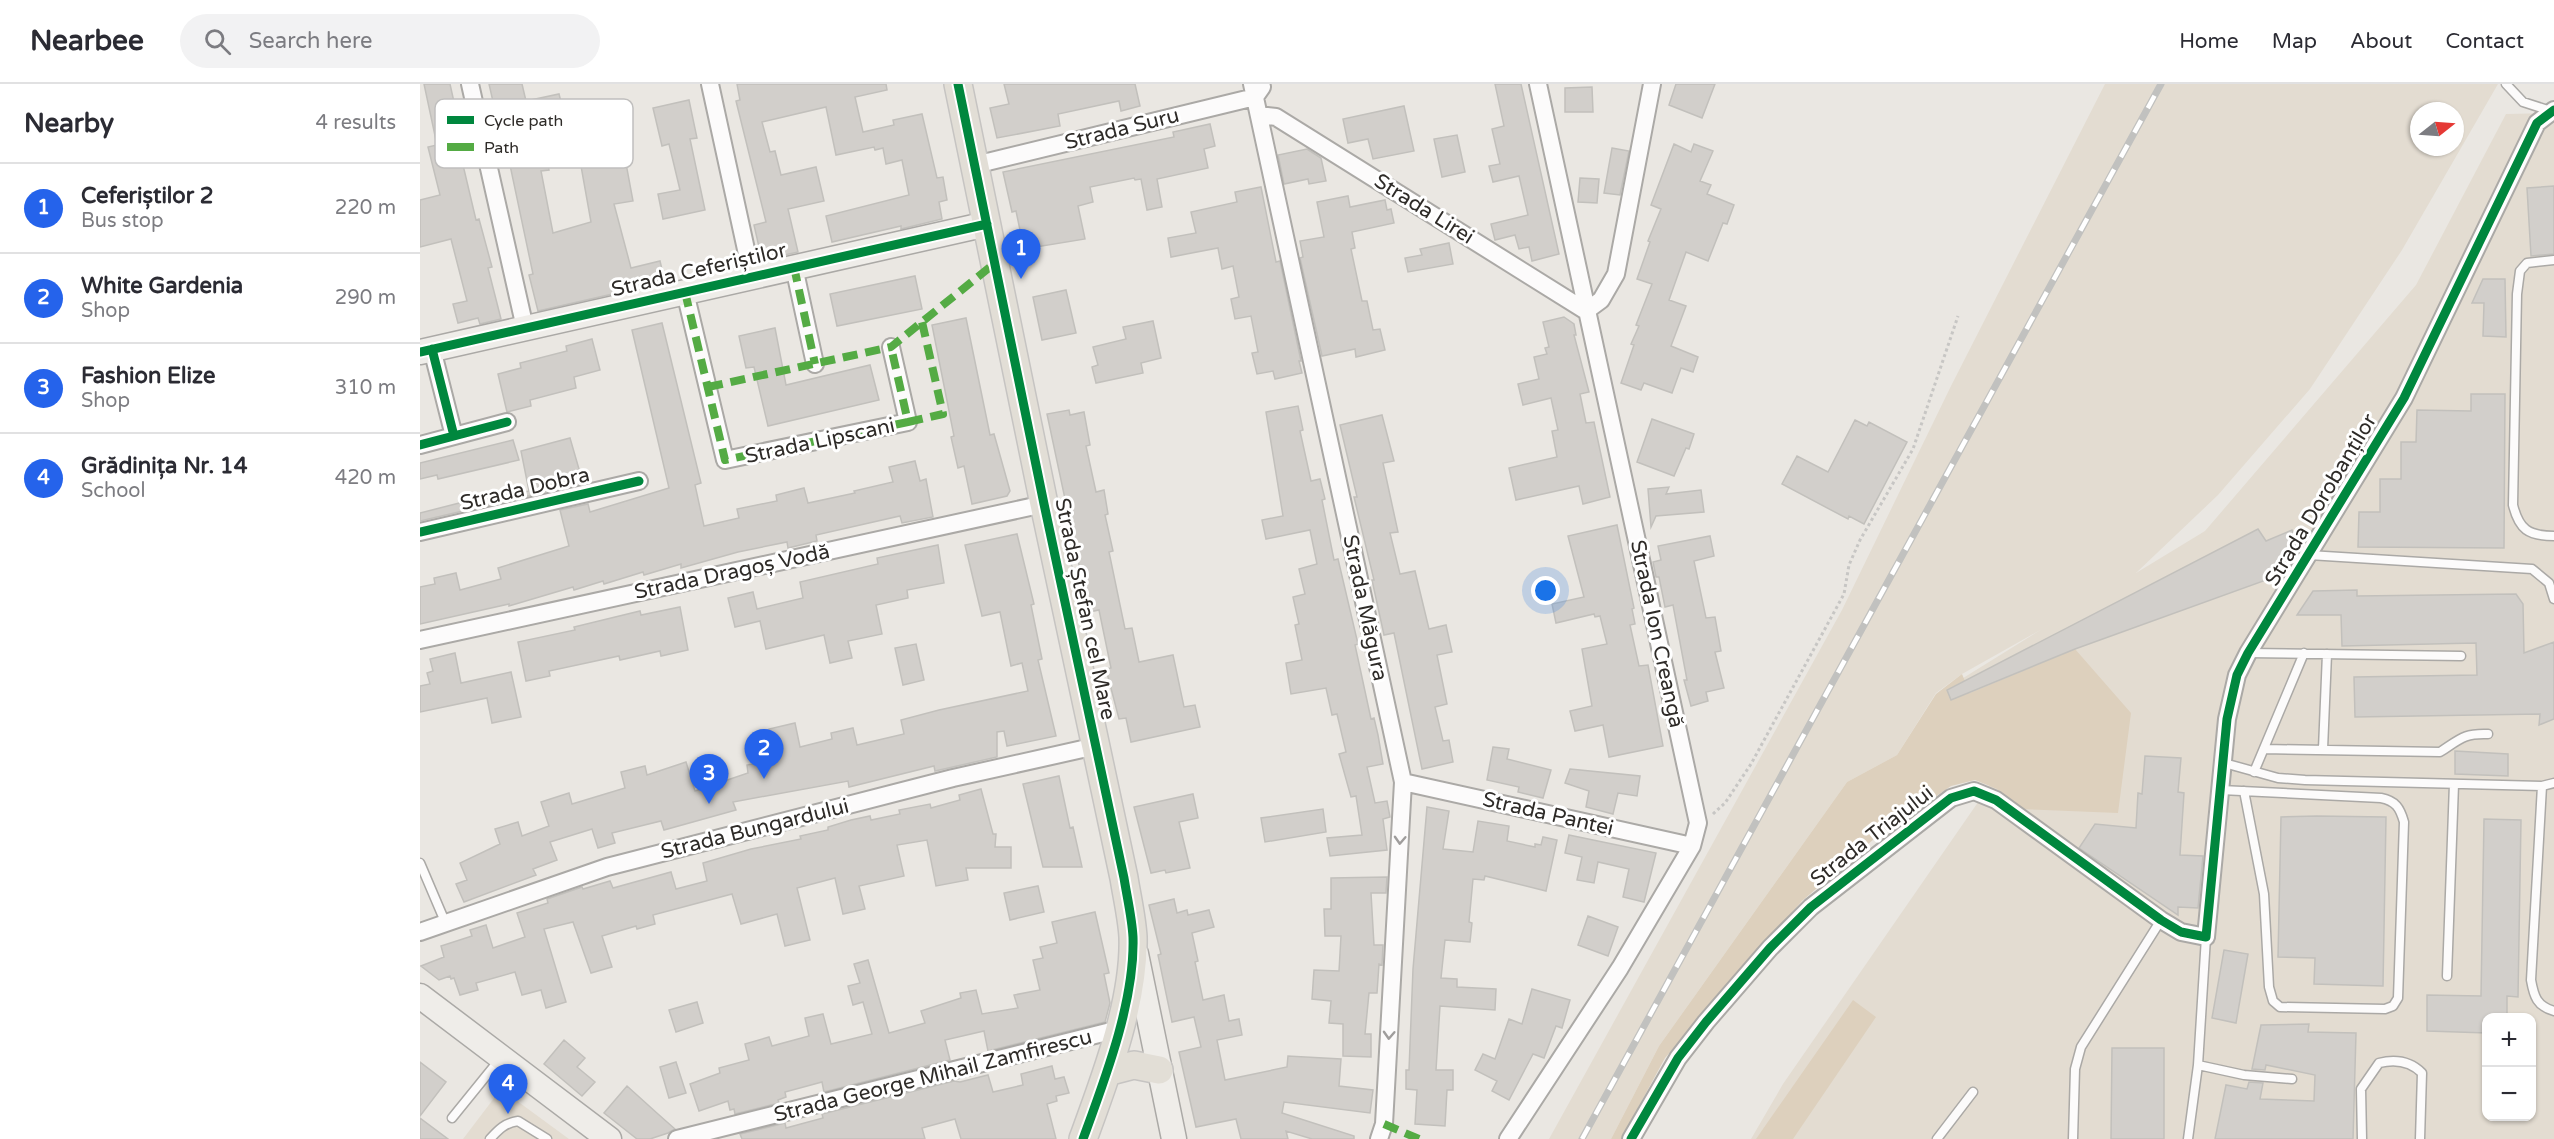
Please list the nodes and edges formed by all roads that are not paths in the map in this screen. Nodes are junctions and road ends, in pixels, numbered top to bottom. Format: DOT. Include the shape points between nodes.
graph roads {
  1 [pos="470,84"];
  2 [pos="710,84"];
  3 [pos="958,84"];
  4 [pos="1538,84"];
  5 [pos="1652,84"];
  6 [pos="2506,84"];
  7 [pos="1257,88"];
  8 [pos="473,99"];
  9 [pos="2553,110"];
  10 [pos="1259,115"];
  11 [pos="975,165"];
  12 [pos="489,168"];
  13 [pos="987,224"];
  14 [pos="2554,260"];
  15 [pos="794,267"];
  16 [pos="752,277"];
  17 [pos="685,292"];
  18 [pos="1586,311"];
  19 [pos="525,328"];
  20 [pos="891,347"];
  21 [pos="426,351"];
  22 [pos="815,364"];
  23 [pos="507,422"];
  24 [pos="454,436"];
  25 [pos="420,445"];
  26 [pos="639,481"];
  27 [pos="1044,504"];
  28 [pos="420,532"];
  29 [pos="2554,536"];
  30 [pos="2309,555"];
  31 [pos="2554,599"];
  32 [pos="420,640"];
  33 [pos="2248,652"];
  34 [pos="2304,653"];
  35 [pos="2327,654"];
  36 [pos="2461,656"];
  37 [pos="2488,734"];
  38 [pos="1096,746"];
  39 [pos="2264,749"];
  40 [pos="2323,749"];
  41 [pos="2224,763"];
  42 [pos="2254,772"];
  43 [pos="1403,782"];
  44 [pos="2554,783"];
  45 [pos="2454,784"];
  46 [pos="2542,786"];
  47 [pos="2221,790"];
  48 [pos="2244,791"];
  49 [pos="1692,846"];
  50 [pos="420,863"];
  51 [pos="2161,920"];
  52 [pos="446,924"];
  53 [pos="420,932"];
  54 [pos="1133,937"];
  55 [pos="2206,938"];
  56 [pos="2447,976"];
  57 [pos="420,996"];
  58 [pos="2554,1011"];
  59 [pos="1119,1029"];
  60 [pos="501,1057"];
  61 [pos="2198,1065"];
  62 [pos="1159,1070"];
  63 [pos="1107,1072"];
  64 [pos="2292,1079"];
  65 [pos="1974,1092"];
  66 [pos="452,1118"];
  67 [pos="606,1138"];
  68 [pos="490,1139"];
  69 [pos="547,1139"];
  70 [pos="677,1139"];
  71 [pos="1083,1139"];
  72 [pos="1174,1139"];
  73 [pos="1379,1139"];
  74 [pos="1508,1139"];
  75 [pos="1630,1139"];
  76 [pos="1937,1139"];
  77 [pos="2073,1139"];
  78 [pos="2188,1139"];
  79 [pos="2362,1139"];
  80 [pos="2420,1139"];
  1 -- 8 [label="street"];
  2 -- 16 [label="street"];
  3 -- 11 [label="main road, Strada Ștefan cel Mare"];
  4 -- 18 [label="street, Strada Ion Creangă"];
  5 -- 18 [label="street" via="1616,274 1601,300"];
  6 -- 9 [label="lane" via="2523,102"];
  7 -- 10 [label="street, Strada Măgura"];
  7 -- 11 [label="street, Strada Suru"];
  9 -- 30 [label="street, Strada Dorobanților" via="2537,123 2404,398"];
  10 -- 18 [label="street, Strada Lirei" via="1276,117"];
  10 -- 43 [label="street, Strada Măgura"];
  11 -- 13 [label="main road, Strada Ștefan cel Mare"];
  12 -- 19 [label="street"];
  13 -- 15 [label="street, Strada Ceferiștilor"];
  13 -- 27 [label="main road, Strada Ștefan cel Mare"];
  14 -- 29 [label="lane" via="2527,263 2520,272 2513,505 2517,521 2527,531 2537,536"];
  15 -- 16 [label="street, Strada Ceferiștilor"];
  15 -- 22 [label="street"];
  16 -- 17 [label="street, Strada Ceferiștilor"];
  17 -- 19 [label="street, Strada Ceferiștilor"];
  17 -- 20 [label="street, Strada Lipscani" via="725,460 908,422"];
  18 -- 49 [label="street, Strada Ion Creangă" via="1698,823"];
  19 -- 21 [label="street, Strada Ceferiștilor"];
  21 -- 24 [label="street"];
  23 -- 24 [label="street"];
  24 -- 25 [label="street"];
  26 -- 28 [label="street, Strada Dobra"];
  27 -- 32 [label="street, Strada Dragoș Vodă"];
  27 -- 38 [label="main road, Strada Ștefan cel Mare"];
  30 -- 31 [label="lane" via="2532,569 2548,583"];
  30 -- 33 [label="street, Strada Dorobanților"];
  33 -- 34 [label="lane"];
  33 -- 41 [label="street, Strada Dorobanților" via="2231,694"];
  34 -- 35 [label="lane"];
  34 -- 39 [label="lane"];
  35 -- 36 [label="lane"];
  35 -- 40 [label="lane"];
  37 -- 40 [label="lane" via="2461,736 2440,752"];
  38 -- 52 [label="street, Strada Bungardului" via="953,778 607,867"];
  38 -- 54 [label="main road, Strada Ștefan cel Mare"];
  39 -- 40 [label="lane"];
  39 -- 42 [label="lane"];
  41 -- 42 [label="lane"];
  41 -- 47 [label="street, Strada Dorobanților"];
  42 -- 45 [label="lane" via="2305,780"];
  43 -- 49 [label="street, Strada Pantei"];
  43 -- 73 [label="street, Strada Măgura, one-way" via="1384,1124"];
  44 -- 46 [label="lane"];
  45 -- 46 [label="lane"];
  45 -- 56 [label="lane"];
  46 -- 58 [label="lane" via="2531,980 2539,1004"];
  47 -- 48 [label="lane"];
  47 -- 55 [label="street, Strada Dorobanților"];
  48 -- 48 [label="lane" via="2381,798 2397,805 2404,822 2398,999 2393,1006 2280,1007 2273,1001 2264,894"];
  49 -- 74 [label="street, Strada Ion Creangă" via="1620,968"];
  50 -- 52 [label="lane"];
  51 -- 55 [label="street, Strada Triajului" via="2181,932"];
  51 -- 75 [label="street, Strada Triajului" via="1996,800 1974,791 1951,798 1811,907 1770,948 1678,1058"];
  51 -- 77 [label="lane" via="2081,1047 2074,1069"];
  52 -- 53 [label="street, Strada Bungardului"];
  54 -- 59 [label="main road, Strada Ștefan cel Mare"];
  54 -- 62 [label="street, Strada Ștefan cel Mare"];
  55 -- 61 [label="lane"];
  57 -- 60 [label="street"];
  59 -- 63 [label="main road, Strada Ștefan cel Mare"];
  59 -- 70 [label="street, Strada George Mihail Zamfirescu"];
  60 -- 66 [label="lane"];
  60 -- 67 [label="street"];
  61 -- 64 [label="lane" via="2244,1075"];
  61 -- 78 [label="lane"];
  62 -- 63 [label="main road" via="1134,1065"];
  62 -- 72 [label="street, Strada Ștefan cel Mare"];
  63 -- 71 [label="main road, Strada Ștefan cel Mare"];
  65 -- 76 [label="lane"];
  68 -- 69 [label="lane" via="500,1128 518,1120"];
  79 -- 80 [label="lane" via="2361,1089 2379,1063 2392,1060 2414,1065 2422,1073"];
}
